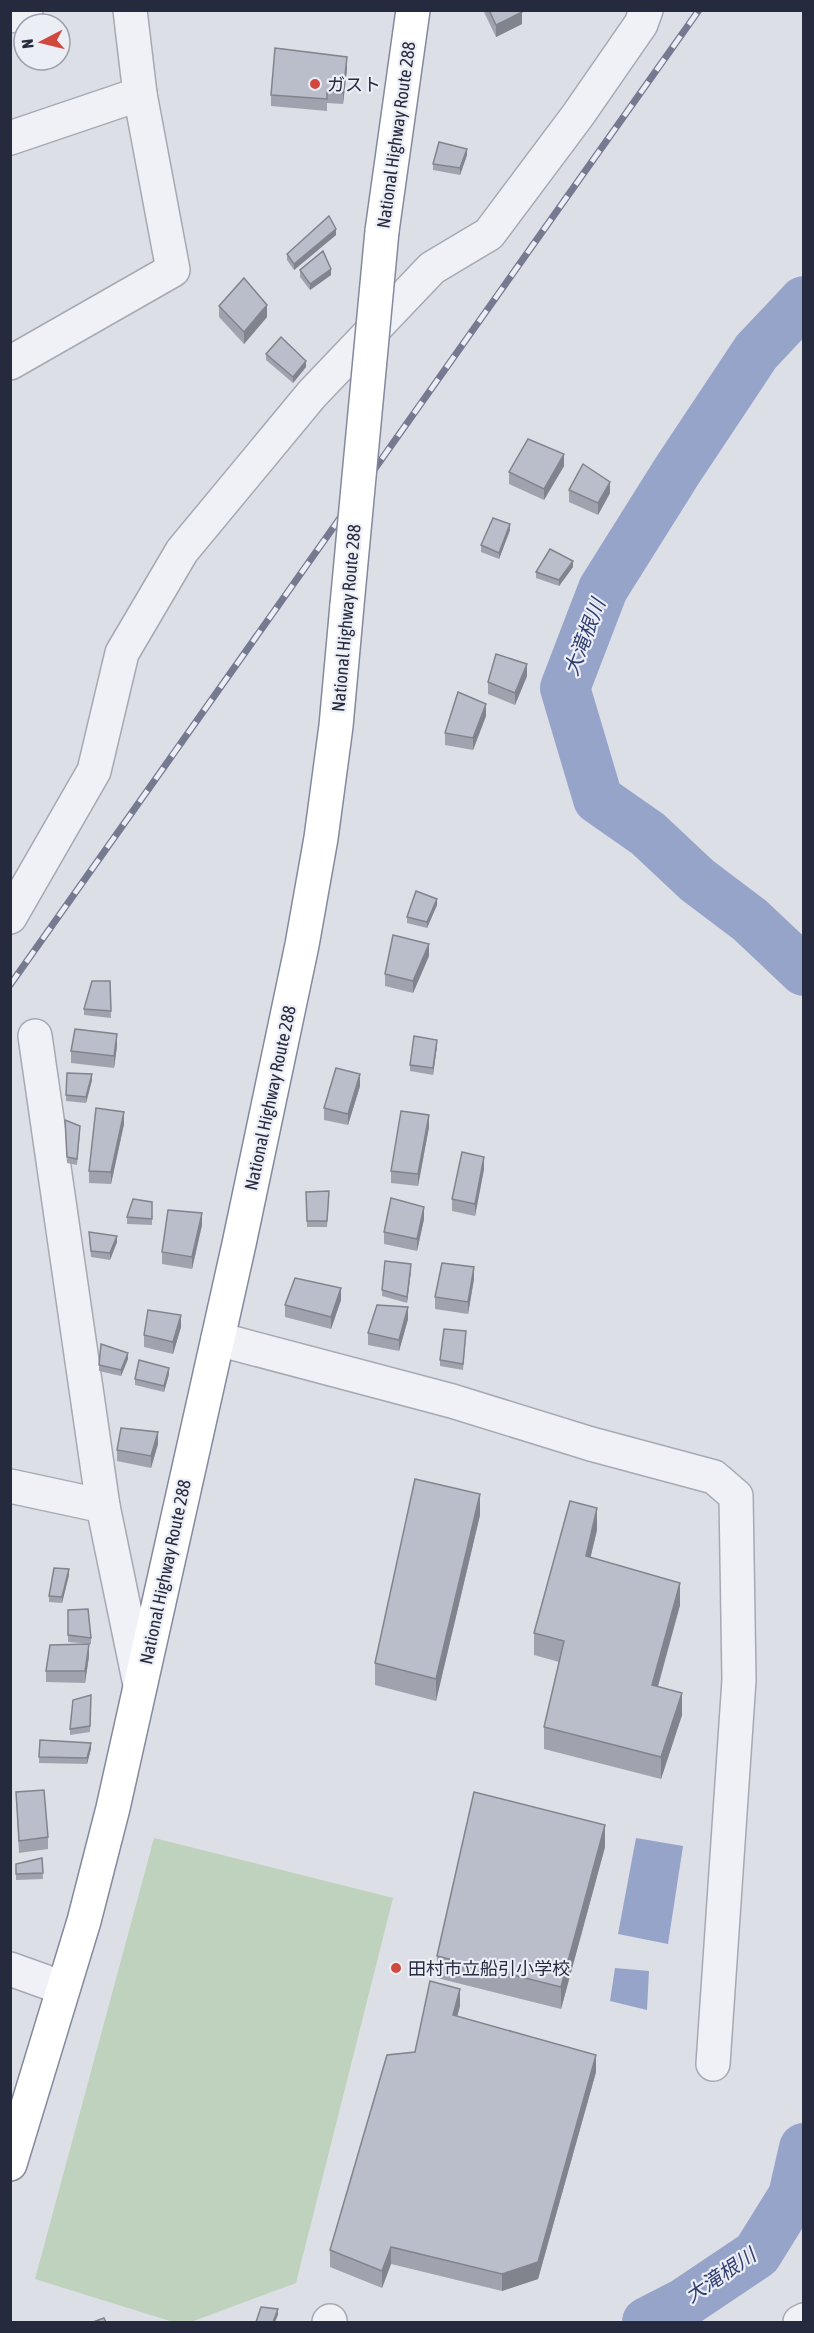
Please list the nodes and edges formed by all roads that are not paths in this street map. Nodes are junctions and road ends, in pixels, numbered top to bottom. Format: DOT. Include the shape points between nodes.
graph roads {
  1 [pos="26,10"];
  2 [pos="130,10"];
  3 [pos="413,10"];
  4 [pos="646,10"];
  5 [pos="10,16"];
  6 [pos="140,94"];
  7 [pos="10,138"];
  8 [pos="10,363"];
  9 [pos="14,904"];
  10 [pos="35,1036"];
  11 [pos="218,1339"];
  12 [pos="10,1486"];
  13 [pos="103,1506"];
  14 [pos="140,1685"];
  15 [pos="10,1969"];
  16 [pos="63,1988"];
  17 [pos="713,2064"];
  18 [pos="10,2164"];
  1 -- 5 [label="street"];
  2 -- 6 [label="street"];
  3 -- 11 [label="highway, National Highway Route 288, bridge" via="382,231 336,726 321,838"];
  4 -- 9 [label="street" via="641,24 578,115 489,234 432,268 312,394 182,551 122,653 94,771"];
  6 -- 7 [label="street"];
  6 -- 8 [label="street" via="173,270"];
  10 -- 13 [label="street"];
  11 -- 14 [label="highway, National Highway Route 288"];
  11 -- 17 [label="street" via="714,1477 736,1496 740,1680"];
  12 -- 13 [label="street"];
  13 -- 14 [label="street"];
  14 -- 16 [label="highway, National Highway Route 288" via="113,1808"];
  15 -- 16 [label="street"];
  16 -- 18 [label="highway, National Highway Route 288"];
}
